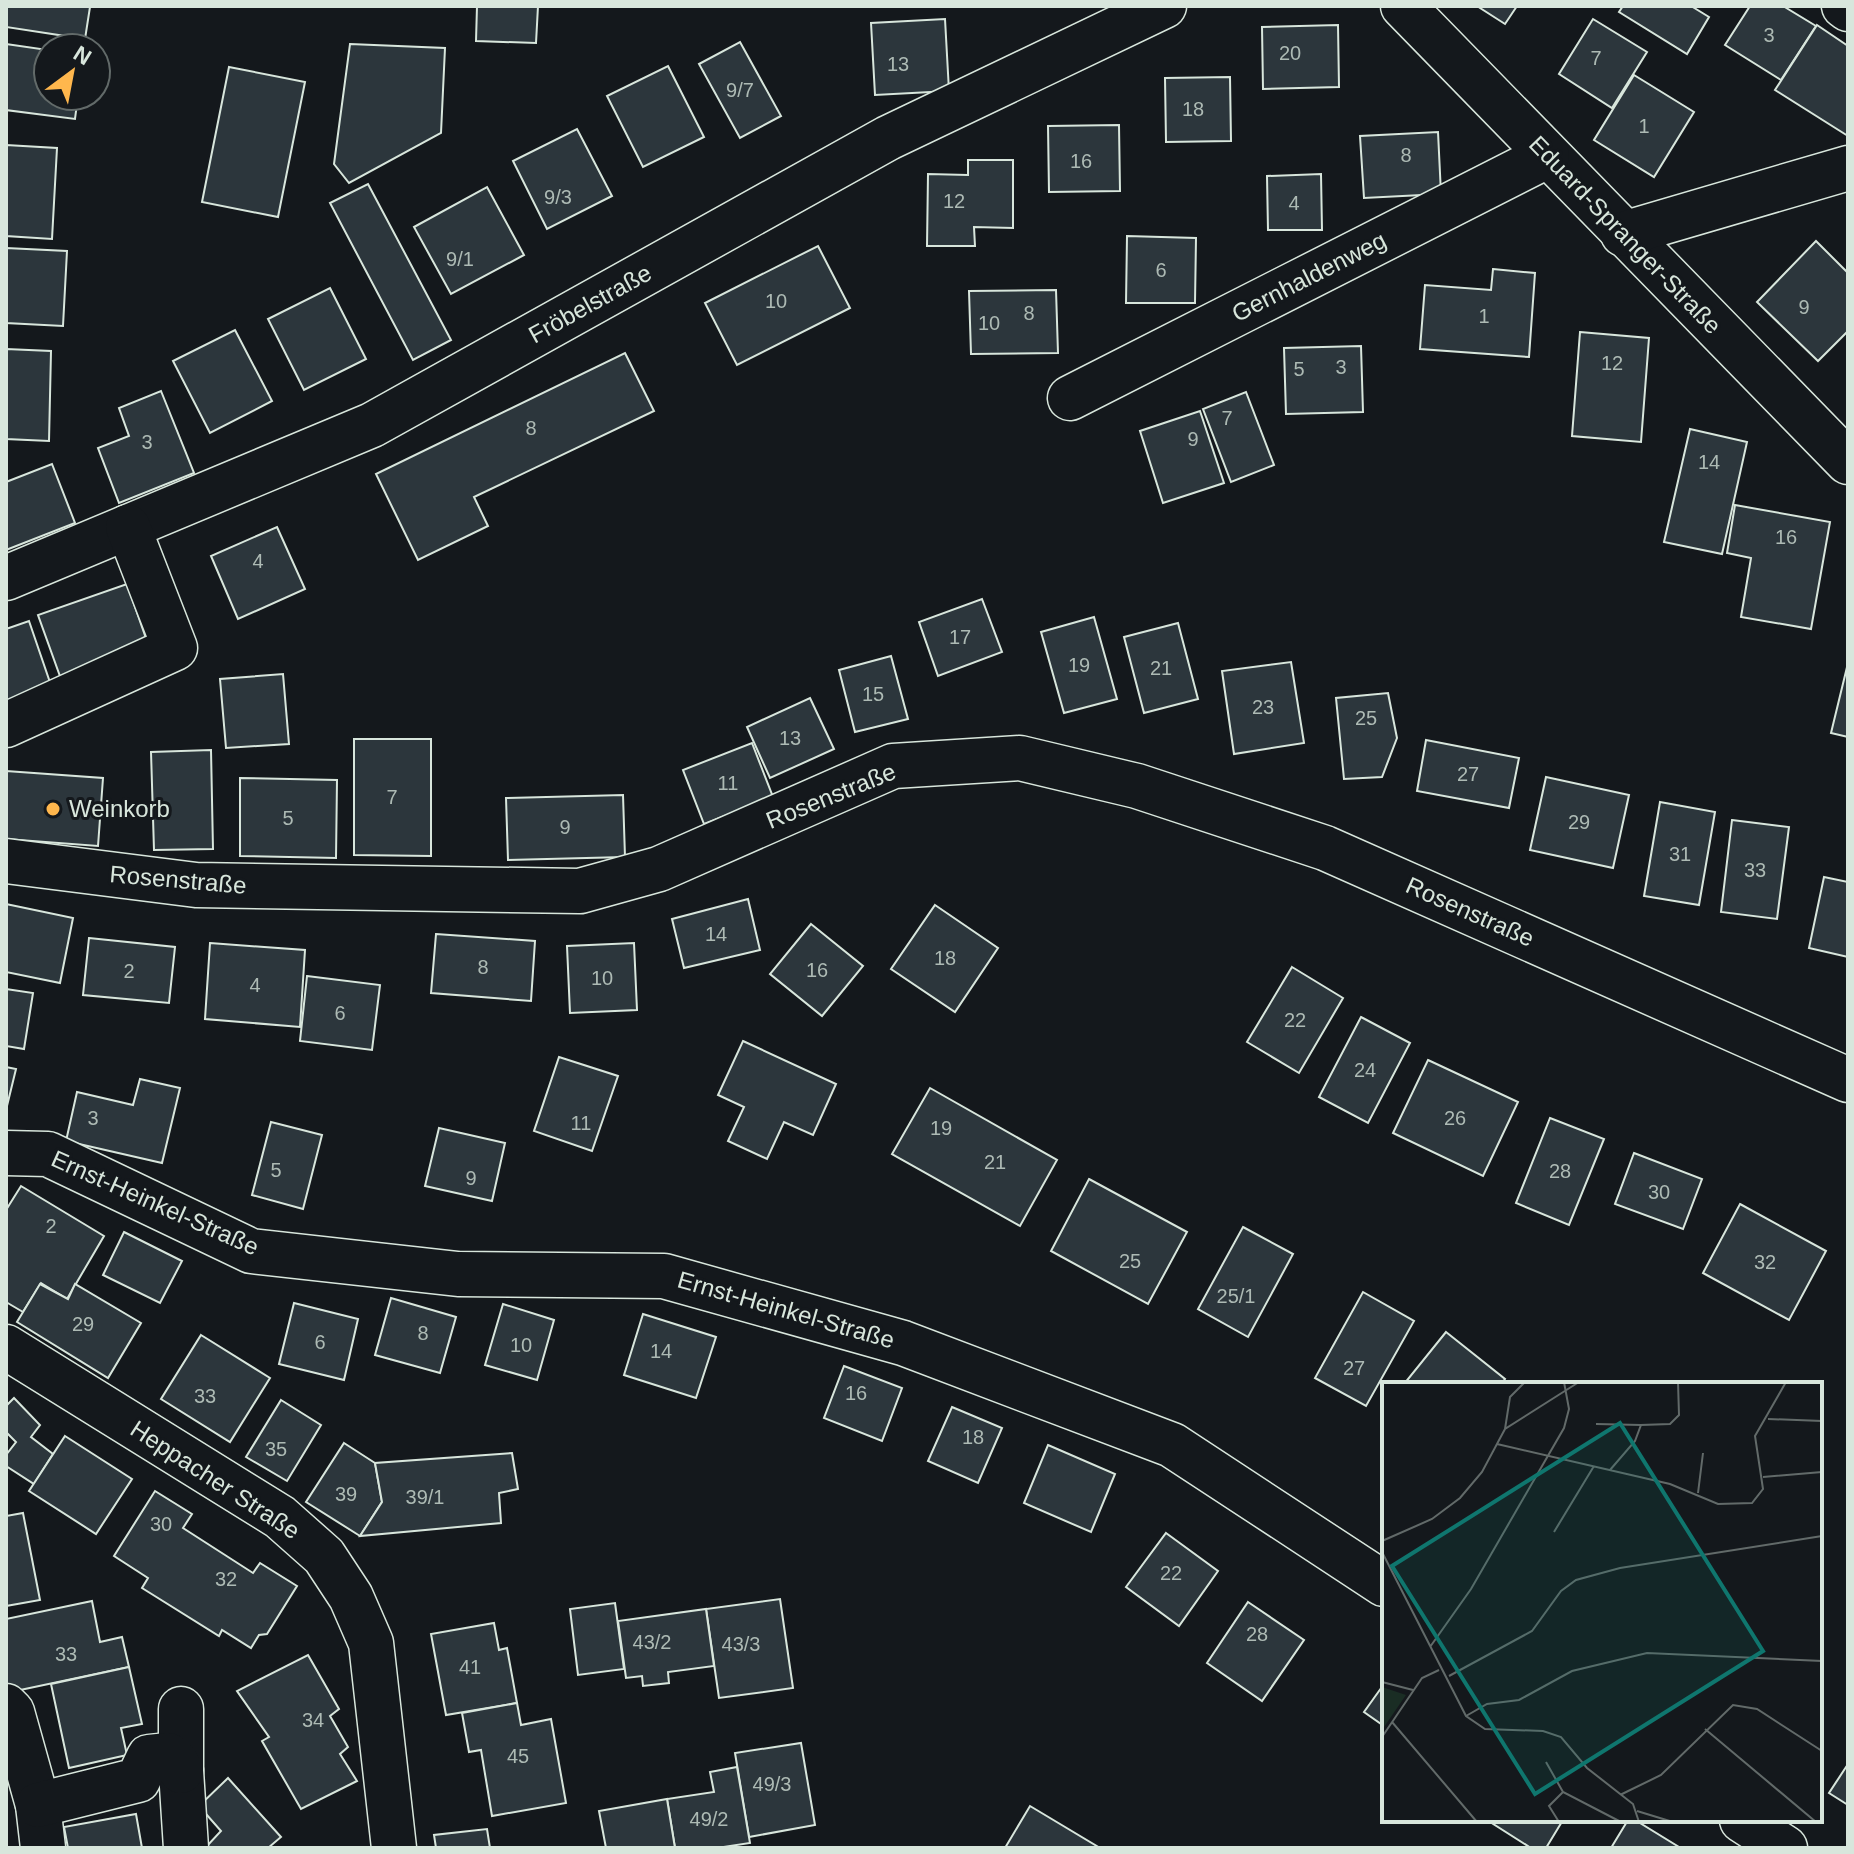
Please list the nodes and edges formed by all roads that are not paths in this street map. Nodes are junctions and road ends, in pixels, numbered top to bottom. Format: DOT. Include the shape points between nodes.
graph roads {
  1 [pos="1164,6"];
  2 [pos="1403,6"];
  3 [pos="1547,156"];
  4 [pos="1848,168"];
  5 [pos="1623,234"];
  6 [pos="1070,398"];
  7 [pos="1848,462"];
  8 [pos="128,527"];
  9 [pos="6,578"];
  10 [pos="6,725"];
  11 [pos="6,861"];
  12 [pos="1848,1080"];
  13 [pos="6,1153"];
  14 [pos="6,1347"];
  15 [pos="1382,1583"];
  16 [pos="6,1706"];
  17 [pos="181,1709"];
  18 [pos="181,1771"];
  19 [pos="38,1805"];
  20 [pos="1745,1822"];
  21 [pos="43,1848"];
  22 [pos="186,1848"];
  23 [pos="394,1848"];
  24 [pos="1785,1848"];
  1 -- 8 [label="street, Fröbelstraße" via="888,138 372,425"];
  2 -- 3 [label="street, Eduard-Spranger-Straße"];
  3 -- 5 [label="street, Eduard-Spranger-Straße"];
  3 -- 6 [label="street, Gernhaldenweg"];
  4 -- 5 [label="street"];
  5 -- 7 [label="street, Eduard-Spranger-Straße"];
  8 -- 9 [label="street, Fröbelstraße"];
  8 -- 10 [label="street" via="175,648"];
  11 -- 12 [label="street, Rosenstraße" via="196,885 580,891 659,869 893,766 1020,758 1137,786 1325,848"];
  13 -- 15 [label="street, Ernst-Heinkel-Straße" via="48,1154 251,1251 458,1274 664,1276 903,1343 1172,1445"];
  14 -- 23 [label="street, Heppacher Straße" via="280,1517 324,1556 351,1597 371,1643"];
  16 -- 19 [label="street"];
  17 -- 18 [label="street"];
  18 -- 19 [label="street" via="168,1755 149,1757 138,1780"];
  18 -- 22 [label="street"];
  19 -- 21 [label="street"];
  20 -- 24 [label="street"];
}
